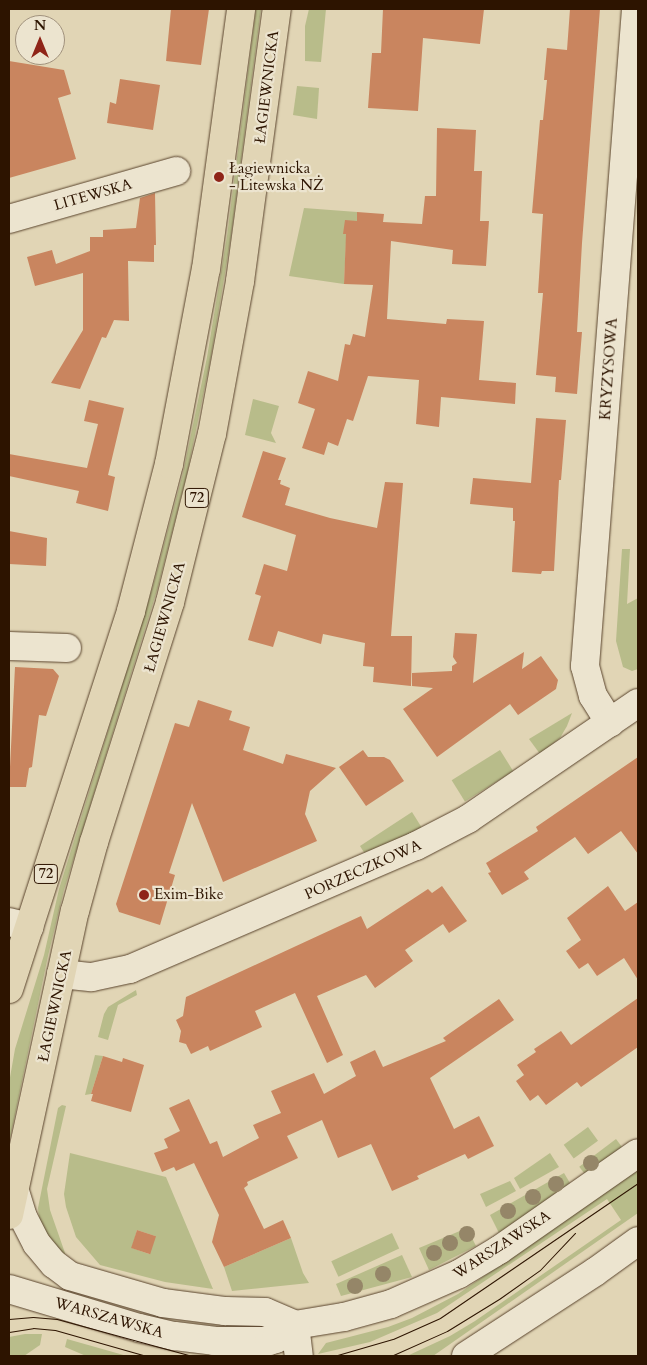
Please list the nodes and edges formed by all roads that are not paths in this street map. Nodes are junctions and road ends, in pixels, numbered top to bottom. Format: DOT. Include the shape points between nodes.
graph roads {
  1 [pos="241,9"];
  2 [pos="277,9"];
  3 [pos="636,9"];
  4 [pos="176,171"];
  5 [pos="9,219"];
  6 [pos="9,646"];
  7 [pos="67,648"];
  8 [pos="638,703"];
  9 [pos="610,722"];
  10 [pos="19,924"];
  11 [pos="62,974"];
  12 [pos="9,989"];
  13 [pos="638,1153"];
  14 [pos="14,1188"];
  15 [pos="9,1215"];
  16 [pos="638,1241"];
  17 [pos="9,1289"];
  18 [pos="295,1325"];
  19 [pos="299,1356"];
  20 [pos="466,1356"];
  1 -- 10 [label="main road, 72" via="206,269 169,464 131,611"];
  2 -- 11 [label="main road, ŁAGIEWNICKA / 72" via="240,281 212,434 170,602 94,842"];
  3 -- 9 [label="street, KRYZYSOWA" via="586,666 593,696"];
  4 -- 5 [label="street, LITEWSKA"];
  6 -- 7 [label="street"];
  8 -- 9 [label="street, PORZECZKOWA"];
  9 -- 11 [label="street, PORZECZKOWA" via="468,819 416,846 130,969 92,977"];
  10 -- 12 [label="main road, 72"];
  11 -- 14 [label="main road, ŁAGIEWNICKA / 72"];
  13 -- 18 [label="street, WARSZAWSKA" via="499,1250 451,1278 344,1318"];
  14 -- 15 [label="main road, ŁAGIEWNICKA / 72"];
  14 -- 18 [label="street, WARSZAWSKA" via="23,1217 37,1244 54,1264 70,1276 163,1303 225,1311 265,1312"];
  16 -- 20 [label="street"];
  17 -- 18 [label="street, WARSZAWSKA" via="138,1328 193,1338 269,1341"];
  18 -- 19 [label="street"];
}
